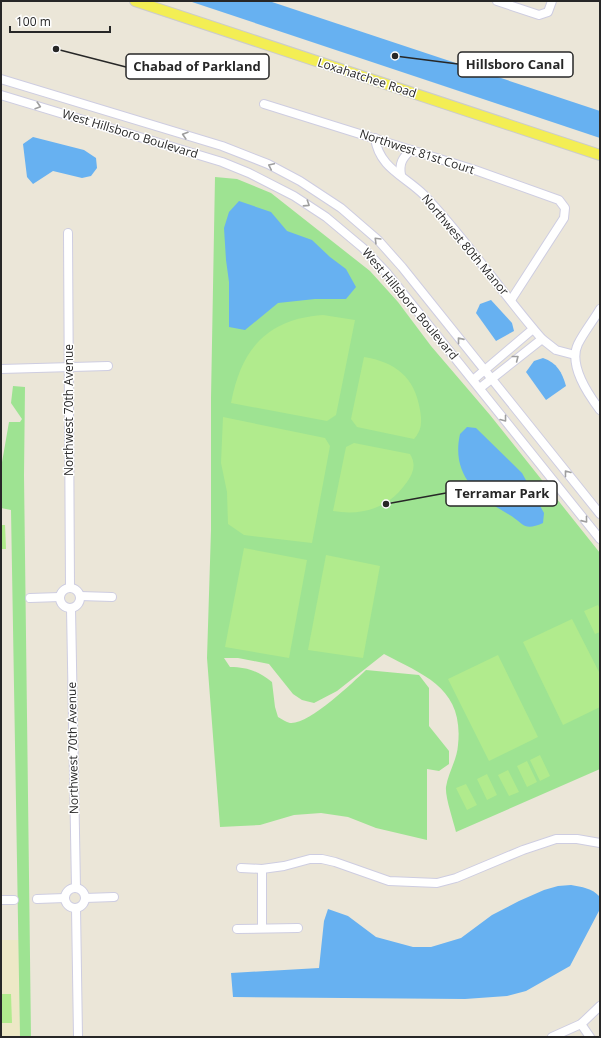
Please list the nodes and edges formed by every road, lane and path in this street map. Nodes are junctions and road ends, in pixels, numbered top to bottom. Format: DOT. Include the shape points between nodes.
graph roads {
  1 [pos="135,1"];
  2 [pos="497,1"];
  3 [pos="552,1"];
  4 [pos="1,79"];
  5 [pos="1,94"];
  6 [pos="264,104"];
  7 [pos="375,138"];
  8 [pos="411,150"];
  9 [pos="600,155"];
  10 [pos="401,175"];
  11 [pos="68,233"];
  12 [pos="511,300"];
  13 [pos="600,309"];
  14 [pos="533,329"];
  15 [pos="542,339"];
  16 [pos="575,355"];
  17 [pos="69,366"];
  18 [pos="108,366"];
  19 [pos="1,369"];
  20 [pos="485,370"];
  21 [pos="491,378"];
  22 [pos="473,380"];
  23 [pos="480,388"];
  24 [pos="600,410"];
  25 [pos="600,514"];
  26 [pos="600,539"];
  27 [pos="70,588"];
  28 [pos="80,596"];
  29 [pos="60,597"];
  30 [pos="112,597"];
  31 [pos="30,598"];
  32 [pos="71,608"];
  33 [pos="600,843"];
  34 [pos="241,868"];
  35 [pos="262,869"];
  36 [pos="76,888"];
  37 [pos="114,897"];
  38 [pos="37,898"];
  39 [pos="65,898"];
  40 [pos="85,898"];
  41 [pos="1,900"];
  42 [pos="14,900"];
  43 [pos="76,908"];
  44 [pos="262,928"];
  45 [pos="298,928"];
  46 [pos="237,929"];
  47 [pos="600,1006"];
  48 [pos="581,1024"];
  49 [pos="78,1037"];
  50 [pos="552,1037"];
  51 [pos="590,1037"];
  1 -- 9 [label="main road, Loxahatchee Road"];
  2 -- 3 [label="street" via="539,14 548,12"];
  20 -- 4 [label="street, West Hillsboro Boulevard, one-way" via="378,240 341,208 296,178 234,150"];
  5 -- 22 [label="street, West Hillsboro Boulevard, one-way" via="222,162 260,178 305,202 343,230 372,256"];
  6 -- 7 [label="street, Northwest 81st Court"];
  7 -- 8 [label="street, Northwest 81st Court"];
  7 -- 10 [label="street, Northwest 80th Manor" via="376,149 381,158"];
  8 -- 10 [label="street" via="403,157 399,166"];
  8 -- 12 [label="street, Northwest 81st Court" via="559,200 565,208 564,218"];
  10 -- 12 [label="street, Northwest 80th Manor" via="424,195"];
  11 -- 17 [label="street, Northwest 70th Avenue"];
  12 -- 14 [label="street, Northwest 80th Manor"];
  13 -- 16 [label="street" via="578,345"];
  14 -- 15 [label="street, Northwest 80th Manor"];
  14 -- 20 [label="street"];
  15 -- 16 [label="street, Northwest 80th Manor" via="556,350"];
  21 -- 15 [label="street, one-way"];
  16 -- 24 [label="street" via="579,374"];
  17 -- 18 [label="street"];
  17 -- 19 [label="street"];
  17 -- 27 [label="street, Northwest 70th Avenue"];
  20 -- 21 [label="street, West Hillsboro Boulevard"];
  20 -- 22 [label="street"];
  21 -- 23 [label="street"];
  25 -- 21 [label="street, West Hillsboro Boulevard, one-way"];
  22 -- 23 [label="street, West Hillsboro Boulevard"];
  23 -- 26 [label="street, West Hillsboro Boulevard, one-way"];
  27 -- 28 [label="street" via="76,590"];
  27 -- 29 [label="street" via="62,592"];
  28 -- 30 [label="street"];
  28 -- 32 [label="street" via="79,603"];
  29 -- 31 [label="street"];
  29 -- 32 [label="street" via="64,606"];
  32 -- 36 [label="street, Northwest 70th Avenue"];
  33 -- 35 [label="street" via="556,839 437,883 389,882 322,859"];
  34 -- 35 [label="street"];
  35 -- 44 [label="street"];
  36 -- 39 [label="street" via="68,891"];
  36 -- 40 [label="street" via="82,891"];
  37 -- 40 [label="street"];
  38 -- 39 [label="street"];
  39 -- 43 [label="street" via="68,905"];
  40 -- 43 [label="street" via="84,904"];
  41 -- 42 [label="street"];
  43 -- 49 [label="street"];
  44 -- 45 [label="street"];
  44 -- 46 [label="street"];
  47 -- 48 [label="street"];
  48 -- 50 [label="street"];
  48 -- 51 [label="street"];
}
